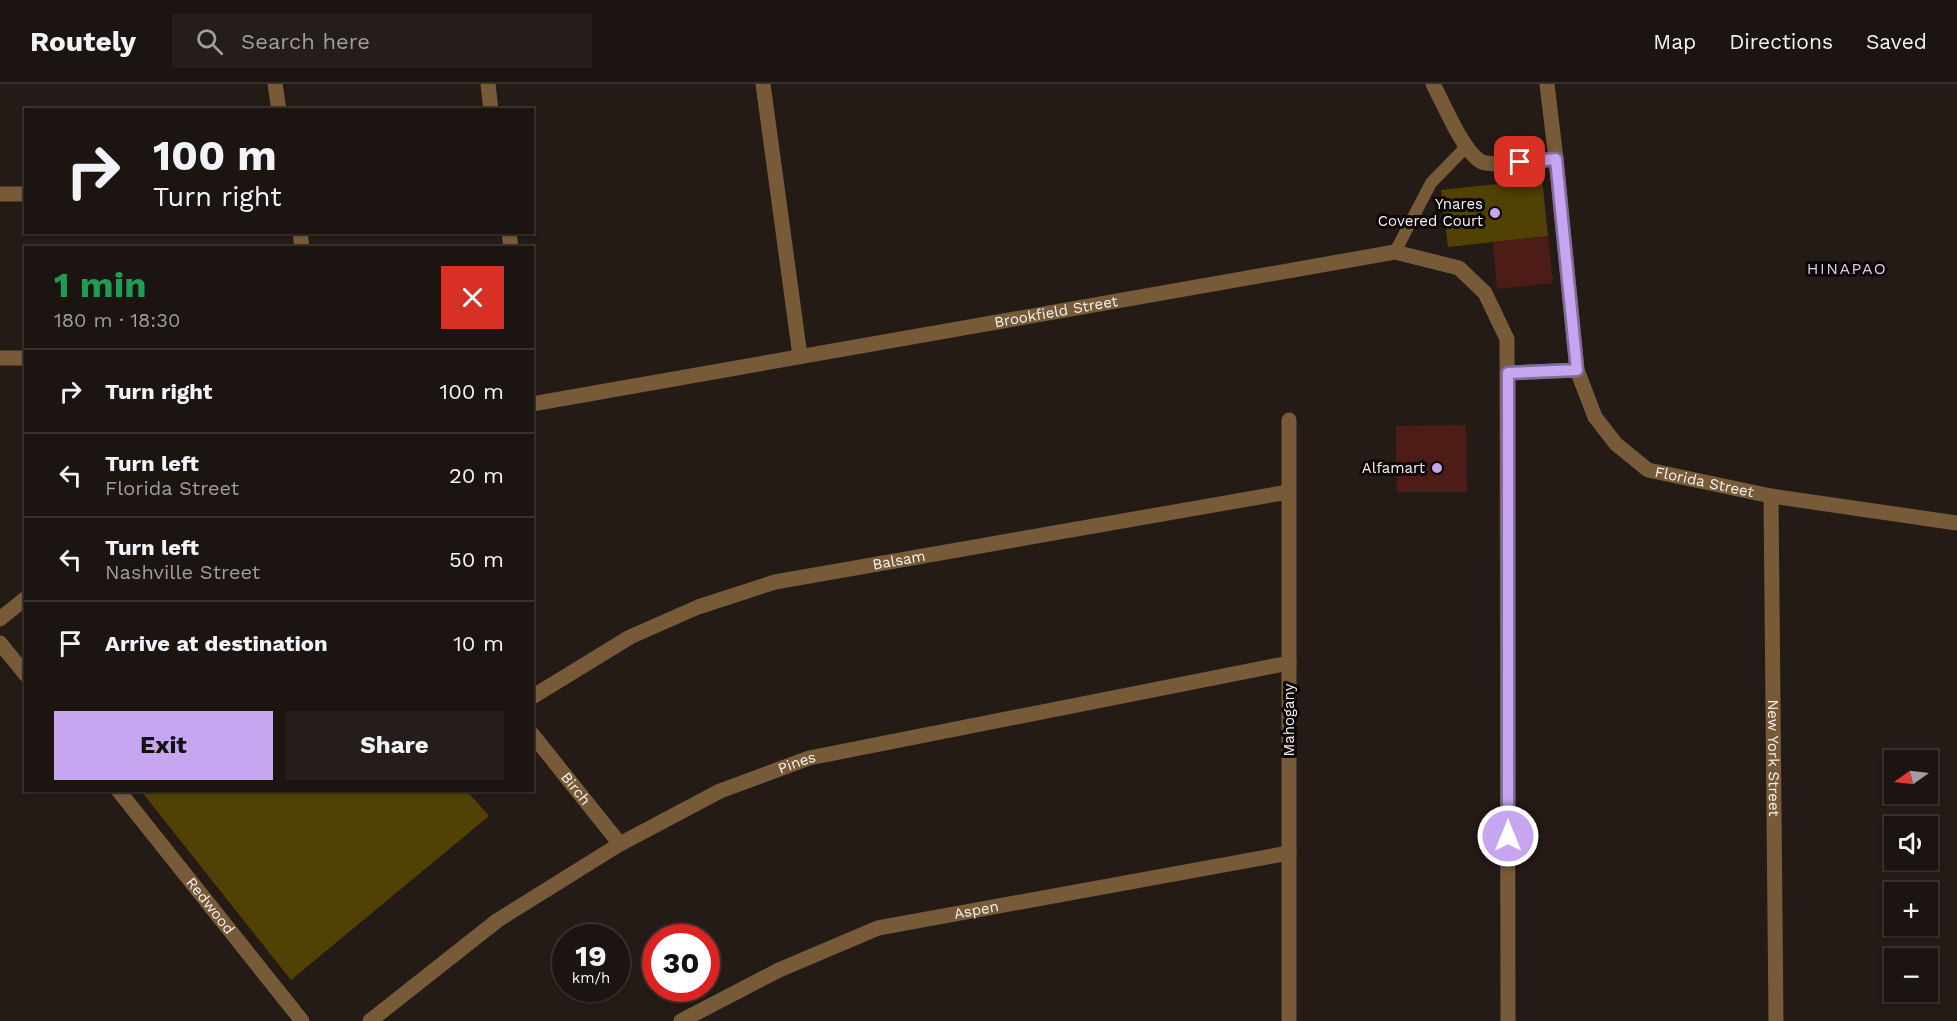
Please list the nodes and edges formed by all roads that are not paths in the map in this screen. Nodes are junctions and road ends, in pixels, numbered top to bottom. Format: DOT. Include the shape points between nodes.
graph roads {
  1 [pos="275,84"];
  2 [pos="488,84"];
  3 [pos="763,84"];
  4 [pos="1433,84"];
  5 [pos="1547,84"];
  6 [pos="279,108"];
  7 [pos="491,108"];
  8 [pos="1466,147"];
  9 [pos="1556,159"];
  10 [pos="0,194"];
  11 [pos="24,194"];
  12 [pos="1395,252"];
  13 [pos="800,356"];
  14 [pos="0,358"];
  15 [pos="24,358"];
  16 [pos="1577,370"];
  17 [pos="1508,373"];
  18 [pos="534,404"];
  19 [pos="1289,420"];
  20 [pos="1288,492"];
  21 [pos="1771,496"];
  22 [pos="1957,523"];
  23 [pos="24,600"];
  24 [pos="0,619"];
  25 [pos="0,643"];
  26 [pos="1289,663"];
  27 [pos="24,673"];
  28 [pos="534,696"];
  29 [pos="534,736"];
  30 [pos="120,792"];
  31 [pos="620,844"];
  32 [pos="1289,853"];
  33 [pos="302,1021"];
  34 [pos="370,1021"];
  35 [pos="681,1021"];
  36 [pos="1289,1021"];
  37 [pos="1508,1021"];
  38 [pos="1776,1021"];
  1 -- 6 [label="street"];
  2 -- 7 [label="street"];
  3 -- 13 [label="street"];
  4 -- 8 [label="street"];
  5 -- 9 [label="street, Florida Street"];
  8 -- 9 [label="street" via="1482,162"];
  8 -- 12 [label="lane" via="1431,183"];
  9 -- 16 [label="street, Florida Street"];
  10 -- 11 [label="street"];
  12 -- 13 [label="street, Brookfield Street"];
  12 -- 17 [label="street, Brookfield Street" via="1459,268 1485,292 1507,339"];
  13 -- 18 [label="street, Brookfield Street"];
  14 -- 15 [label="street"];
  16 -- 17 [label="street"];
  16 -- 21 [label="street, Florida Street" via="1595,417 1616,444 1648,470"];
  17 -- 37 [label="street, Brookfield Street"];
  19 -- 20 [label="street, Mahogany"];
  20 -- 26 [label="street, Mahogany"];
  20 -- 28 [label="street, Balsam" via="775,582 698,607 630,637"];
  21 -- 22 [label="street, Florida Street"];
  21 -- 38 [label="street, New York Street"];
  23 -- 24 [label="street"];
  25 -- 27 [label="street"];
  26 -- 31 [label="street, Pines" via="809,758 720,791"];
  26 -- 32 [label="street, Mahogany"];
  29 -- 31 [label="street, Birch"];
  30 -- 33 [label="street, Redwood"];
  31 -- 34 [label="street, Pines" via="498,920"];
  32 -- 35 [label="street, Aspen" via="879,928 779,970"];
  32 -- 36 [label="street, Mahogany"];
}
